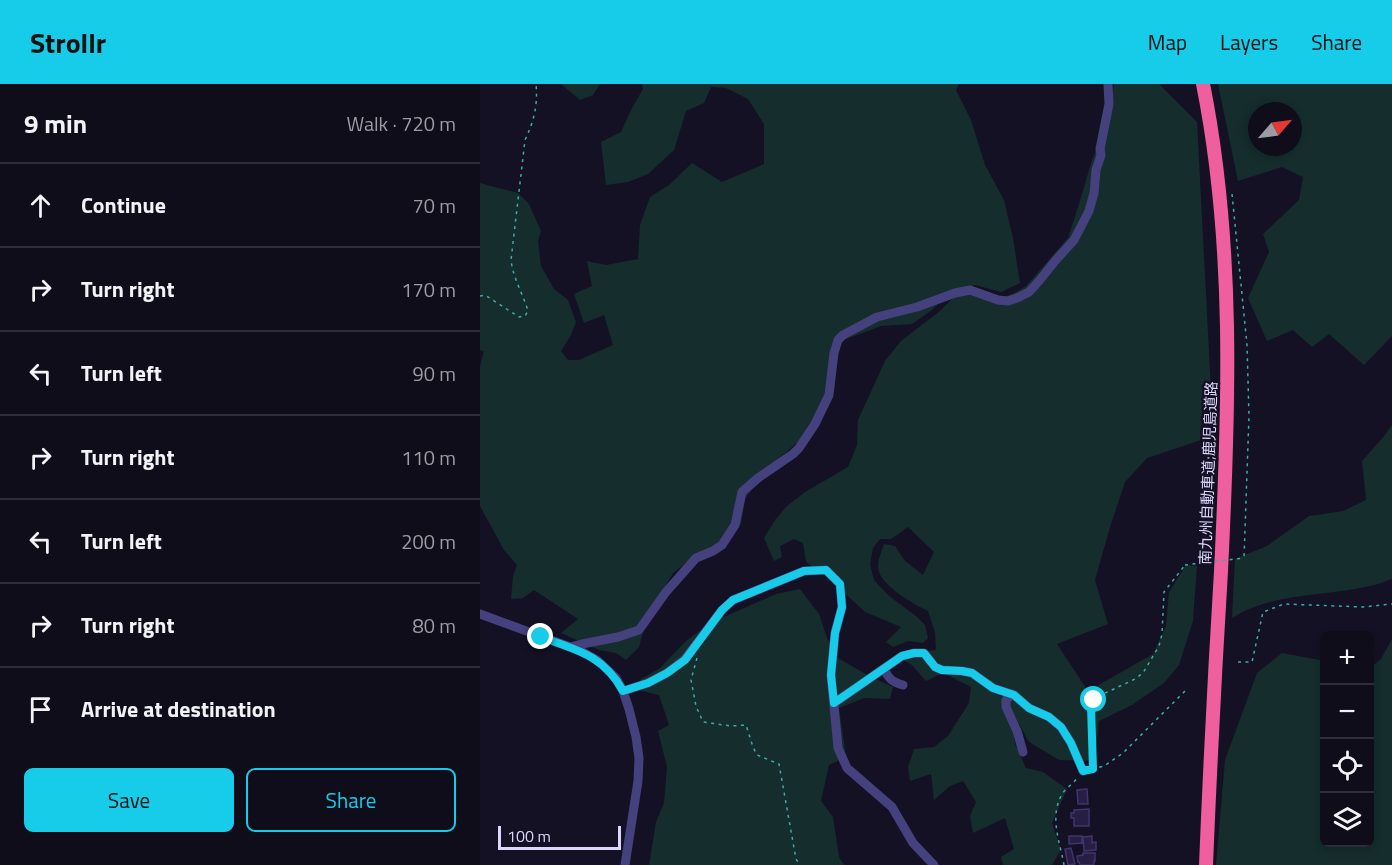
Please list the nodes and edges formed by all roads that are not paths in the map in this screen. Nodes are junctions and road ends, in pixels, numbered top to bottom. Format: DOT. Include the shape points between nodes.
graph roads {
  1 [pos="1108,84"];
  2 [pos="1203,84"];
  3 [pos="480,614"];
  4 [pos="570,647"];
  5 [pos="884,669"];
  6 [pos="903,684"];
  7 [pos="623,691"];
  8 [pos="1012,694"];
  9 [pos="834,703"];
  10 [pos="1023,752"];
  11 [pos="1083,771"];
  12 [pos="625,865"];
  13 [pos="934,865"];
  14 [pos="1206,865"];
  1 -- 4 [label="street" via="1109,104 1089,211 1074,240 1029,292 1008,301 970,290 955,292 877,317 843,334 834,353 829,395 815,424 793,454 742,492 735,525 722,544 688,566 639,630"];
  2 -- 14 [label="highway, 南九州自動車道;鹿児島道路" via="1220,204 1228,360"];
  3 -- 4 [label="street"];
  4 -- 7 [label="street" via="598,661"];
  5 -- 6 [label="street" via="894,683"];
  5 -- 8 [label="street" via="902,656 924,653 935,667 972,673 993,688"];
  5 -- 9 [label="street"];
  7 -- 9 [label="street" via="648,683 685,660 733,600 804,571 826,570 840,584 842,607 831,675"];
  7 -- 12 [label="street" via="639,758"];
  8 -- 10 [label="street" via="1006,707"];
  8 -- 11 [label="street" via="1061,727"];
  9 -- 13 [label="street" via="838,748 847,768 892,807 913,843"];
}
